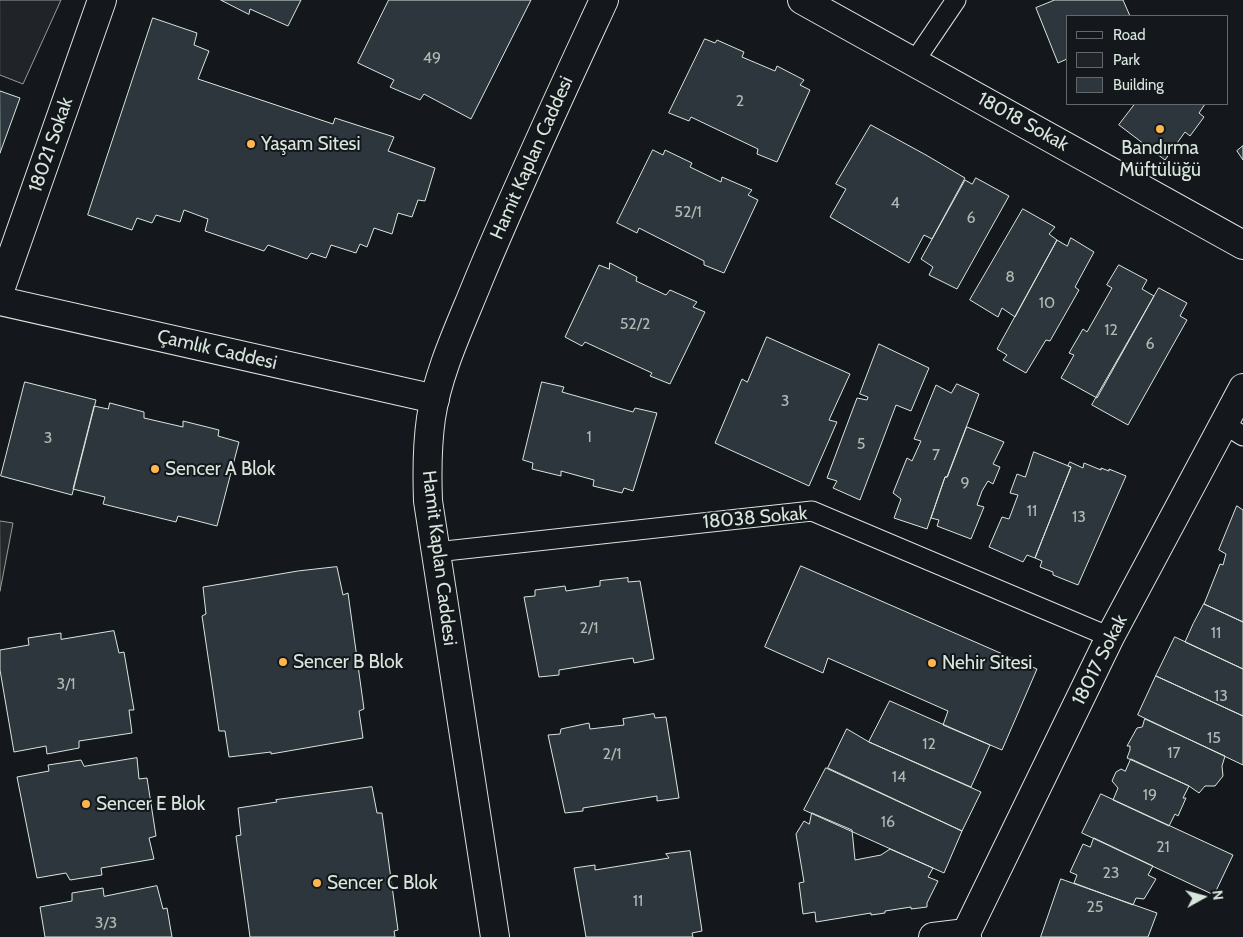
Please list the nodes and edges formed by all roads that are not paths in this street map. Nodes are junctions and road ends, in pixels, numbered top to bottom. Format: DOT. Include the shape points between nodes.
graph roads {
  1 [pos="102,0"];
  2 [pos="604,0"];
  3 [pos="802,0"];
  4 [pos="956,0"];
  5 [pos="914,62"];
  6 [pos="1243,245"];
  7 [pos="0,290"];
  8 [pos="0,301"];
  9 [pos="1243,388"];
  10 [pos="435,399"];
  11 [pos="1233,430"];
  12 [pos="436,552"];
  13 [pos="1110,637"];
  14 [pos="967,935"];
  15 [pos="495,937"];
  16 [pos="933,937"];
  1 -- 7 [label="street, 18021 Sokak"];
  2 -- 10 [label="street, Hamit Kaplan Caddesi" via="510,204 466,311"];
  3 -- 5 [label="street, 18018 Sokak"];
  4 -- 5 [label="lane"];
  5 -- 6 [label="street, 18018 Sokak"];
  8 -- 10 [label="street, Çamlık Caddesi"];
  9 -- 11 [label="street, 18017 Sokak"];
  10 -- 12 [label="street, Hamit Kaplan Caddesi" via="427,472"];
  11 -- 13 [label="street, 18017 Sokak"];
  12 -- 13 [label="lane, 18038 Sokak" via="812,511"];
  12 -- 15 [label="street, Hamit Kaplan Caddesi"];
  13 -- 14 [label="street, 18017 Sokak"];
  14 -- 16 [label="street"];
}
